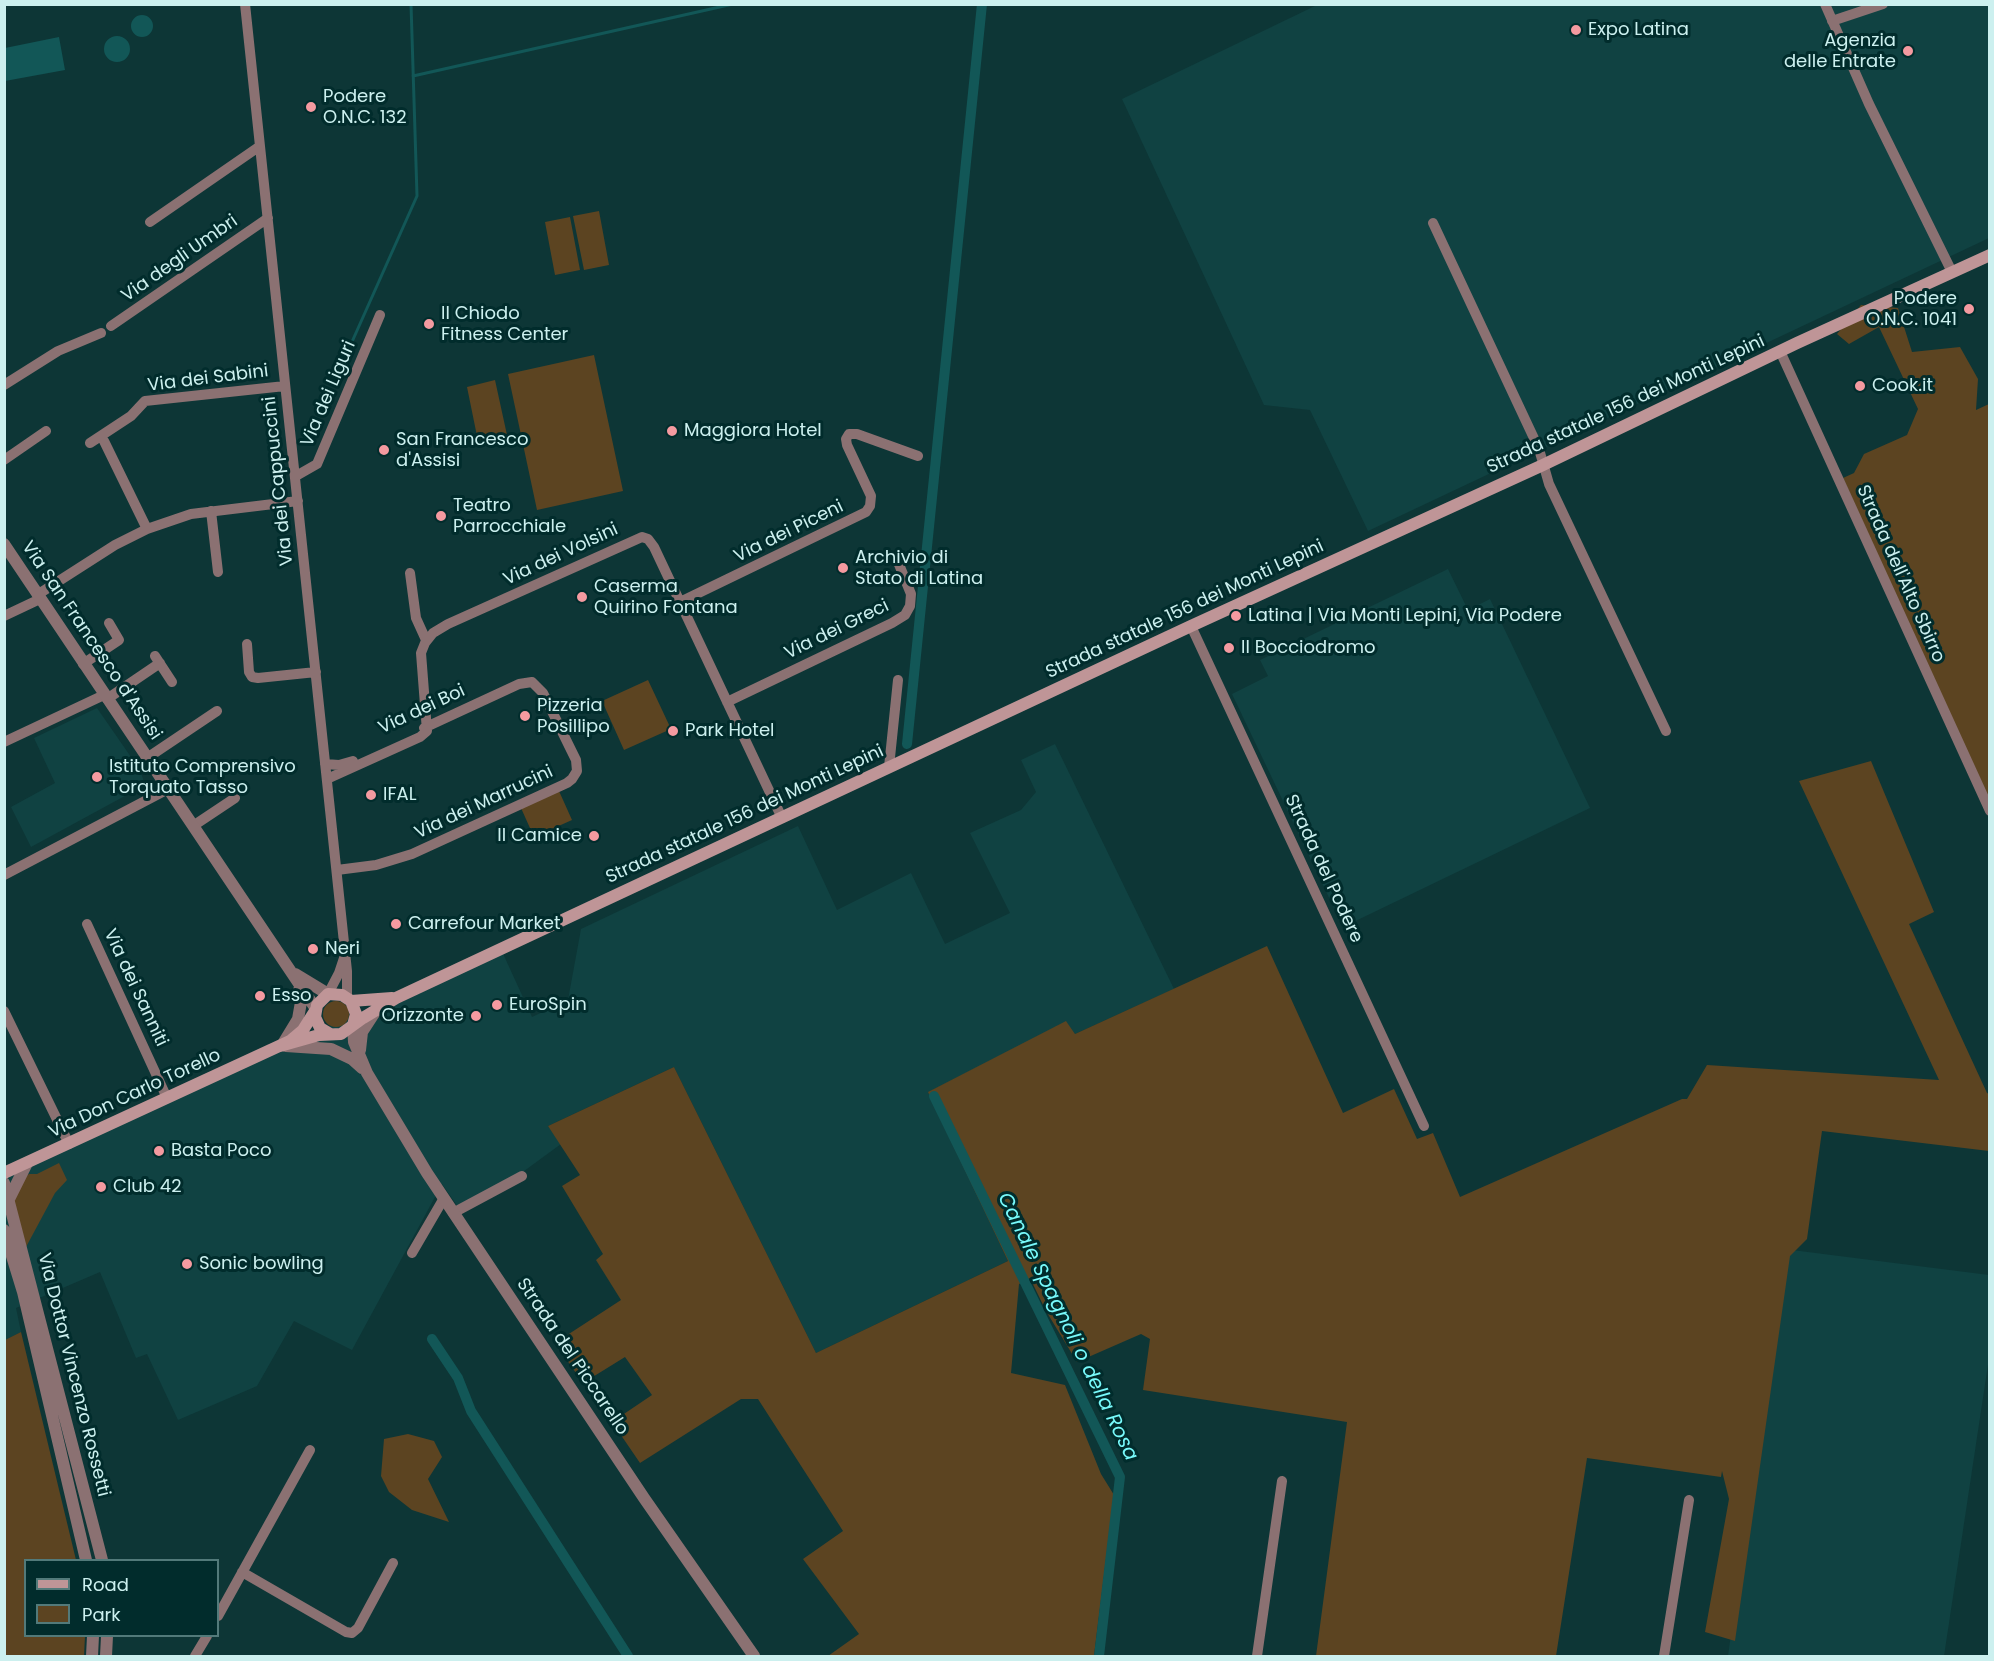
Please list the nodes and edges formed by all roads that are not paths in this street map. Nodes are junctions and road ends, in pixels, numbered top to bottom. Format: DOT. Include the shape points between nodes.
graph roads {
  1 [pos="245,4"];
  2 [pos="1825,4"];
  3 [pos="1883,4"];
  4 [pos="1832,21"];
  5 [pos="260,146"];
  6 [pos="268,218"];
  7 [pos="150,222"];
  8 [pos="1433,223"];
  9 [pos="1989,255"];
  10 [pos="1952,272"];
  11 [pos="380,315"];
  12 [pos="1780,351"];
  13 [pos="4,385"];
  14 [pos="285,386"];
  15 [pos="46,431"];
  16 [pos="104,441"];
  17 [pos="90,443"];
  18 [pos="918,456"];
  19 [pos="4,460"];
  20 [pos="1543,465"];
  21 [pos="296,476"];
  22 [pos="298,501"];
  23 [pos="211,511"];
  24 [pos="147,529"];
  25 [pos="4,544"];
  26 [pos="896,557"];
  27 [pos="218,572"];
  28 [pos="410,573"];
  29 [pos="38,597"];
  30 [pos="680,602"];
  31 [pos="4,616"];
  32 [pos="109,623"];
  33 [pos="1191,626"];
  34 [pos="426,640"];
  35 [pos="247,644"];
  36 [pos="83,664"];
  37 [pos="316,672"];
  38 [pos="898,680"];
  39 [pos="172,682"];
  40 [pos="532,682"];
  41 [pos="105,697"];
  42 [pos="727,702"];
  43 [pos="217,711"];
  44 [pos="427,730"];
  45 [pos="1666,732"];
  46 [pos="4,742"];
  47 [pos="147,758"];
  48 [pos="325,764"];
  49 [pos="889,768"];
  50 [pos="327,779"];
  51 [pos="168,789"];
  52 [pos="235,798"];
  53 [pos="1989,811"];
  54 [pos="782,818"];
  55 [pos="192,826"];
  56 [pos="336,870"];
  57 [pos="4,875"];
  58 [pos="87,924"];
  59 [pos="344,954"];
  60 [pos="287,968"];
  61 [pos="298,983"];
  62 [pos="328,994"];
  63 [pos="396,998"];
  64 [pos="349,999"];
  65 [pos="378,1008"];
  66 [pos="315,1010"];
  67 [pos="4,1011"];
  68 [pos="352,1025"];
  69 [pos="331,1034"];
  70 [pos="280,1046"];
  71 [pos="356,1058"];
  72 [pos="167,1098"];
  73 [pos="1424,1126"];
  74 [pos="69,1144"];
  75 [pos="27,1164"];
  76 [pos="4,1173"];
  77 [pos="522,1176"];
  78 [pos="4,1183"];
  79 [pos="444,1198"];
  80 [pos="9,1199"];
  81 [pos="453,1212"];
  82 [pos="4,1230"];
  83 [pos="412,1253"];
  84 [pos="310,1450"];
  85 [pos="1282,1481"];
  86 [pos="1689,1500"];
  87 [pos="86,1559"];
  88 [pos="102,1559"];
  89 [pos="393,1563"];
  90 [pos="242,1572"];
  91 [pos="219,1614"];
  92 [pos="93,1637"];
  93 [pos="107,1637"];
  94 [pos="206,1637"];
  95 [pos="92,1656"];
  96 [pos="106,1656"];
  97 [pos="195,1656"];
  98 [pos="754,1656"];
  99 [pos="1257,1656"];
  100 [pos="1664,1656"];
  1 -- 5 [label="street, Via dei Cappuccini"];
  2 -- 4 [label="street"];
  3 -- 4 [label="street"];
  4 -- 10 [label="street"];
  5 -- 6 [label="street, Via dei Cappuccini"];
  5 -- 7 [label="street"];
  6 -- 13 [label="street, Via degli Umbri" via="106,330 58,351"];
  6 -- 14 [label="street, Via dei Cappuccini"];
  8 -- 20 [label="street"];
  9 -- 10 [label="main road, Strada statale 156 dei Monti Lepini"];
  10 -- 12 [label="main road, Strada statale 156 dei Monti Lepini"];
  11 -- 21 [label="street, Via dei Liguri" via="317,464"];
  12 -- 20 [label="main road, Strada statale 156 dei Monti Lepini"];
  12 -- 53 [label="street, Strada dell'Alto Sbirro"];
  14 -- 17 [label="street, Via dei Sabini" via="145,401 131,416"];
  14 -- 21 [label="street, Via dei Cappuccini"];
  15 -- 19 [label="street"];
  16 -- 24 [label="street"];
  18 -- 30 [label="street, Via dei Piceni" via="849,434 847,445 871,496 866,512"];
  20 -- 33 [label="main road, Strada statale 156 dei Monti Lepini"];
  20 -- 45 [label="street"];
  21 -- 22 [label="street, Via dei Cappuccini"];
  22 -- 23 [label="street"];
  22 -- 37 [label="street, Via dei Cappuccini"];
  23 -- 24 [label="street"];
  23 -- 27 [label="street"];
  24 -- 29 [label="street" via="115,545"];
  25 -- 29 [label="street, Via San Francesco d'Assisi"];
  26 -- 42 [label="street, Via dei Greci" via="911,594 905,615"];
  28 -- 34 [label="street" via="416,618"];
  29 -- 31 [label="street"];
  29 -- 36 [label="street, Via San Francesco d'Assisi"];
  30 -- 34 [label="street, Via dei Volsini" via="654,547 642,537 448,624"];
  30 -- 42 [label="street, Via dei Volsini"];
  32 -- 36 [label="street" via="119,640"];
  33 -- 49 [label="main road, Strada statale 156 dei Monti Lepini"];
  33 -- 73 [label="street, Strada del Podere"];
  34 -- 44 [label="street" via="421,653"];
  35 -- 37 [label="street" via="252,677"];
  36 -- 41 [label="street, Via San Francesco d'Assisi"];
  37 -- 48 [label="street, Via dei Cappuccini"];
  38 -- 49 [label="street"];
  39 -- 41 [label="street" via="157,660"];
  40 -- 44 [label="street, Via dei Boi" via="519,684"];
  40 -- 56 [label="street, Via dei Marrucini" via="543,693 576,760 577,771 572,779 405,857"];
  41 -- 46 [label="street"];
  41 -- 47 [label="street, Via San Francesco d'Assisi"];
  42 -- 54 [label="street, Via dei Volsini"];
  43 -- 47 [label="street"];
  44 -- 48 [label="street, Via dei Boi" via="351,762"];
  44 -- 50 [label="street, Via dei Boi"];
  47 -- 51 [label="street, Via San Francesco d'Assisi"];
  48 -- 50 [label="street, Via dei Cappuccini"];
  49 -- 54 [label="main road, Strada statale 156 dei Monti Lepini"];
  50 -- 56 [label="street, Via dei Cappuccini"];
  51 -- 55 [label="street, Via San Francesco d'Assisi"];
  51 -- 57 [label="street"];
  52 -- 55 [label="street"];
  54 -- 63 [label="main road, Strada statale 156 dei Monti Lepini"];
  55 -- 60 [label="street, Via San Francesco d'Assisi"];
  56 -- 59 [label="street, Via dei Cappuccini"];
  58 -- 72 [label="street, Via dei Sanniti"];
  59 -- 62 [label="street, Via dei Cappuccini"];
  59 -- 64 [label="street, Via dei Cappuccini"];
  60 -- 61 [label="street, Via San Francesco d'Assisi"];
  60 -- 62 [label="street, Via San Francesco d'Assisi"];
  61 -- 66 [label="street, Via San Francesco d'Assisi"];
  61 -- 70 [label="street" via="300,1013 292,1032"];
  62 -- 64 [label="main road, Strada statale 156 dei Monti Lepini"];
  62 -- 66 [label="main road"];
  63 -- 64 [label="main road, Strada statale 156 dei Monti Lepini"];
  63 -- 65 [label="main road, Strada statale 156 dei Monti Lepini"];
  64 -- 68 [label="main road" via="356,1014"];
  65 -- 68 [label="main road, Strada statale 156 dei Monti Lepini"];
  65 -- 71 [label="street" via="362,1032"];
  66 -- 69 [label="main road" via="317,1024"];
  66 -- 70 [label="main road, Via Don Carlo Torello" via="295,1038"];
  67 -- 74 [label="street"];
  68 -- 69 [label="main road, Strada statale 156 dei Monti Lepini" via="341,1034"];
  68 -- 71 [label="street, Strada del Piccarello"];
  69 -- 70 [label="main road, Via Don Carlo Torello"];
  69 -- 71 [label="street, Strada del Piccarello"];
  70 -- 71 [label="street" via="324,1048"];
  70 -- 72 [label="main road, Via Don Carlo Torello"];
  71 -- 79 [label="street, Strada del Piccarello"];
  72 -- 74 [label="main road, Via Don Carlo Torello"];
  74 -- 75 [label="main road, Via Don Carlo Torello"];
  75 -- 76 [label="main road, Via Don Carlo Torello"];
  75 -- 80 [label="street"];
  77 -- 81 [label="street"];
  78 -- 80 [label="street, Via Dottor Vincenzo Rossetti"];
  79 -- 81 [label="street, Strada del Piccarello"];
  79 -- 83 [label="street"];
  80 -- 88 [label="street, Via Dottor Vincenzo Rossetti"];
  81 -- 98 [label="street, Strada del Piccarello"];
  82 -- 87 [label="street, Via Dottor Vincenzo Rossetti" via="26,1303"];
  84 -- 90 [label="street"];
  85 -- 99 [label="street"];
  86 -- 100 [label="street"];
  89 -- 90 [label="street" via="352,1633"];
  90 -- 91 [label="street"];
  92 -- 95 [label="street"];
  93 -- 96 [label="street"];
  94 -- 97 [label="street"];
}
